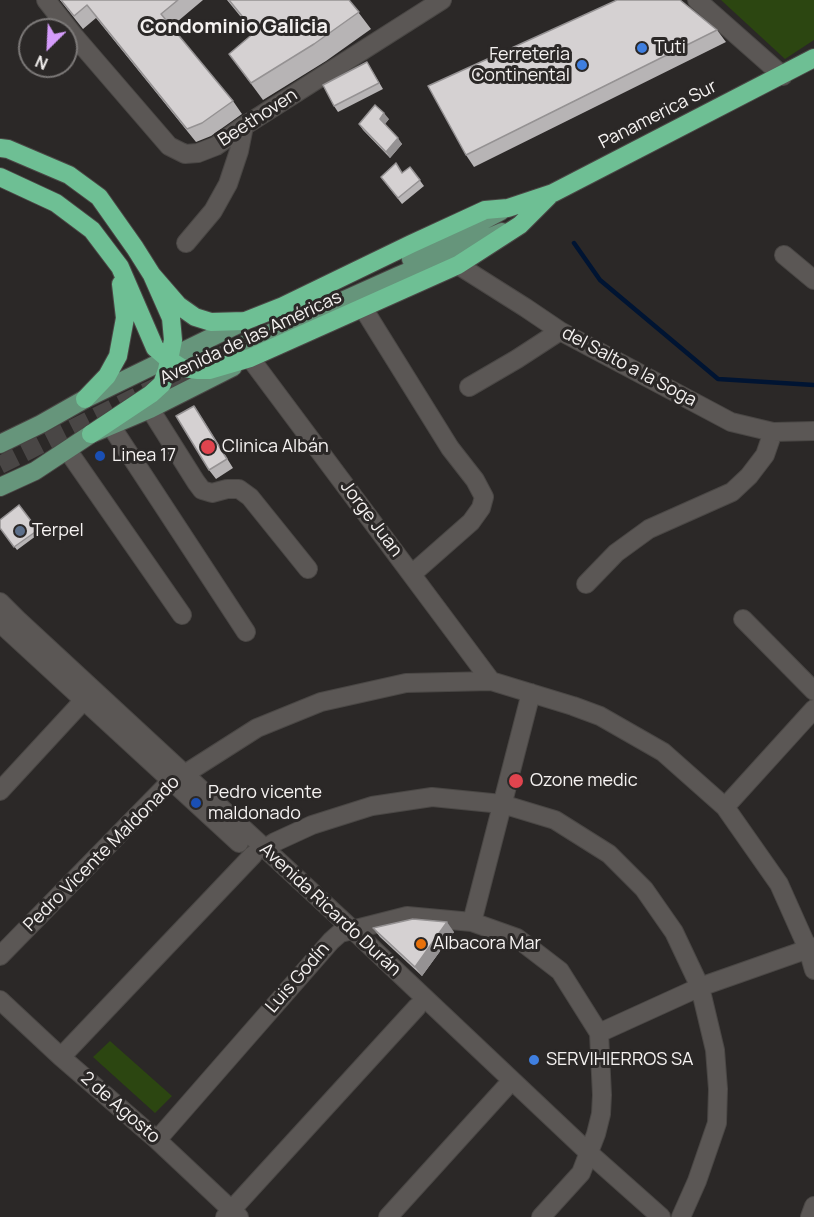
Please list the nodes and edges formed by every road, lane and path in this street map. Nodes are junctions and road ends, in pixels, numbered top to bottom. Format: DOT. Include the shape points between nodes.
graph roads {
  1 [pos="46,0"];
  2 [pos="442,0"];
  3 [pos="697,0"];
  4 [pos="420,5"];
  5 [pos="812,62"];
  6 [pos="783,76"];
  7 [pos="244,126"];
  8 [pos="0,148"];
  9 [pos="0,177"];
  10 [pos="553,193"];
  11 [pos="508,207"];
  12 [pos="520,225"];
  13 [pos="186,243"];
  14 [pos="784,255"];
  15 [pos="458,265"];
  16 [pos="120,267"];
  17 [pos="152,275"];
  18 [pos="814,280"];
  19 [pos="363,308"];
  20 [pos="245,321"];
  21 [pos="560,331"];
  22 [pos="244,348"];
  23 [pos="168,359"];
  24 [pos="469,387"];
  25 [pos="85,399"];
  26 [pos="150,409"];
  27 [pos="111,426"];
  28 [pos="814,431"];
  29 [pos="772,432"];
  30 [pos="91,434"];
  31 [pos="0,444"];
  32 [pos="68,450"];
  33 [pos="35,471"];
  34 [pos="0,487"];
  35 [pos="0,502"];
  36 [pos="308,569"];
  37 [pos="412,574"];
  38 [pos="586,584"];
  39 [pos="0,602"];
  40 [pos="182,615"];
  41 [pos="743,619"];
  42 [pos="0,622"];
  43 [pos="246,632"];
  44 [pos="491,681"];
  45 [pos="814,691"];
  46 [pos="531,693"];
  47 [pos="84,700"];
  48 [pos="814,709"];
  49 [pos="177,777"];
  50 [pos="0,791"];
  51 [pos="502,804"];
  52 [pos="725,807"];
  53 [pos="259,852"];
  54 [pos="472,922"];
  55 [pos="346,932"];
  56 [pos="811,948"];
  57 [pos="0,956"];
  58 [pos="814,970"];
  59 [pos="700,987"];
  60 [pos="0,1000"];
  61 [pos="417,1007"];
  62 [pos="599,1033"];
  63 [pos="61,1057"];
  64 [pos="505,1088"];
  65 [pos="157,1140"];
  66 [pos="585,1163"];
  67 [pos="814,1206"];
  68 [pos="232,1215"];
  69 [pos="388,1217"];
  70 [pos="541,1217"];
  71 [pos="648,1217"];
  72 [pos="661,1217"];
  73 [pos="681,1217"];
  74 [pos="810,1217"];
  1 -- 7 [label="street, Beethoven" via="169,146 185,154 198,153 216,146"];
  2 -- 4 [label="street, Beethoven"];
  3 -- 6 [label="street"];
  4 -- 7 [label="street, Beethoven"];
  5 -- 6 [label="highway, Panamerica Sur"];
  6 -- 10 [label="highway, Panamerica Sur"];
  7 -- 13 [label="street" via="228,183 213,211"];
  8 -- 17 [label="highway" via="69,176 99,197"];
  9 -- 16 [label="highway" via="56,203 92,230"];
  10 -- 11 [label="highway, Avenida de las Américas"];
  10 -- 12 [label="highway, Avenida de las Américas"];
  11 -- 20 [label="highway, Avenida de las Américas" via="485,210"];
  11 -- 22 [label="main road, Avenida de las Américas"];
  12 -- 15 [label="highway, Avenida de las Américas"];
  12 -- 22 [label="main road, Avenida de las Américas" via="398,276"];
  14 -- 18 [label="street"];
  15 -- 19 [label="highway, Avenida de las Américas"];
  15 -- 21 [label="street, del Salto a la Soga"];
  16 -- 23 [label="highway" via="154,345"];
  16 -- 25 [label="highway" via="125,318 118,356 107,376"];
  17 -- 20 [label="highway" via="178,305 195,317 212,322"];
  17 -- 23 [label="highway" via="171,318 173,340"];
  19 -- 22 [label="highway, Avenida de las Américas"];
  19 -- 37 [label="street" via="484,497 471,522"];
  20 -- 23 [label="main road, Avenida de las Américas"];
  21 -- 24 [label="street"];
  21 -- 29 [label="street, del Salto a la Soga" via="731,422"];
  22 -- 23 [label="highway" via="209,370 182,368"];
  22 -- 26 [label="main road, Avenida de las Américas" via="190,390"];
  22 -- 37 [label="street, Jorge Juan"];
  23 -- 25 [label="main road, Avenida de las Américas"];
  23 -- 30 [label="highway" via="162,384"];
  25 -- 31 [label="main road, Avenida de las Américas"];
  26 -- 27 [label="main road, Avenida de las Américas"];
  26 -- 36 [label="street" via="202,490 212,493 239,489 245,493"];
  27 -- 30 [label="main road, Avenida de las Américas"];
  27 -- 43 [label="street"];
  28 -- 29 [label="street, del Salto a la Soga"];
  29 -- 38 [label="street" via="765,455 732,492 649,529 616,552"];
  30 -- 32 [label="main road, Avenida de las Américas"];
  32 -- 33 [label="main road, Avenida de las Américas"];
  32 -- 40 [label="street"];
  33 -- 34 [label="main road, Avenida de las Américas"];
  33 -- 35 [label="main road"];
  37 -- 44 [label="street, Jorge Juan"];
  39 -- 49 [label="street, Avenida Ricardo Durán"];
  41 -- 45 [label="street"];
  42 -- 47 [label="street, Avenida Ricardo Durán"];
  44 -- 46 [label="street, Pedro Vicente Maldonado"];
  44 -- 49 [label="street, Pedro Vicente Maldonado" via="406,683 321,702 257,728"];
  46 -- 51 [label="street"];
  46 -- 52 [label="street, Pedro Vicente Maldonado" via="600,716 629,732 663,752"];
  47 -- 49 [label="street, Avenida Ricardo Durán"];
  47 -- 50 [label="street"];
  48 -- 52 [label="street"];
  49 -- 53 [label="street, Avenida Ricardo Durán"];
  49 -- 57 [label="street, Pedro Vicente Maldonado"];
  51 -- 53 [label="street" via="432,797 372,806 312,825"];
  51 -- 54 [label="street"];
  51 -- 59 [label="street" via="555,820 609,854 644,889 674,932"];
  52 -- 56 [label="street, Pedro Vicente Maldonado" via="778,884"];
  53 -- 55 [label="street, Avenida Ricardo Durán"];
  53 -- 63 [label="street"];
  54 -- 55 [label="street" via="407,916"];
  54 -- 62 [label="street" via="517,938 560,971"];
  55 -- 61 [label="street, Avenida Ricardo Durán"];
  55 -- 65 [label="street, Luis Godín" via="331,941"];
  55 -- 66 [label="street, Avenida Ricardo Durán"];
  56 -- 58 [label="street, Pedro Vicente Maldonado"];
  56 -- 59 [label="street"];
  59 -- 62 [label="street"];
  59 -- 73 [label="street" via="715,1050 717,1123"];
  60 -- 63 [label="street, 2 de Agosto"];
  61 -- 64 [label="street, Avenida Ricardo Durán"];
  61 -- 68 [label="street"];
  62 -- 66 [label="street" via="602,1095 598,1124"];
  63 -- 65 [label="street, 2 de Agosto"];
  64 -- 66 [label="street, Avenida Ricardo Durán"];
  64 -- 69 [label="street"];
  65 -- 68 [label="street, 2 de Agosto"];
  66 -- 70 [label="street"];
  66 -- 71 [label="street, Avenida Ricardo Durán"];
  66 -- 72 [label="street, Avenida Ricardo Durán"];
  67 -- 74 [label="street"];
}
